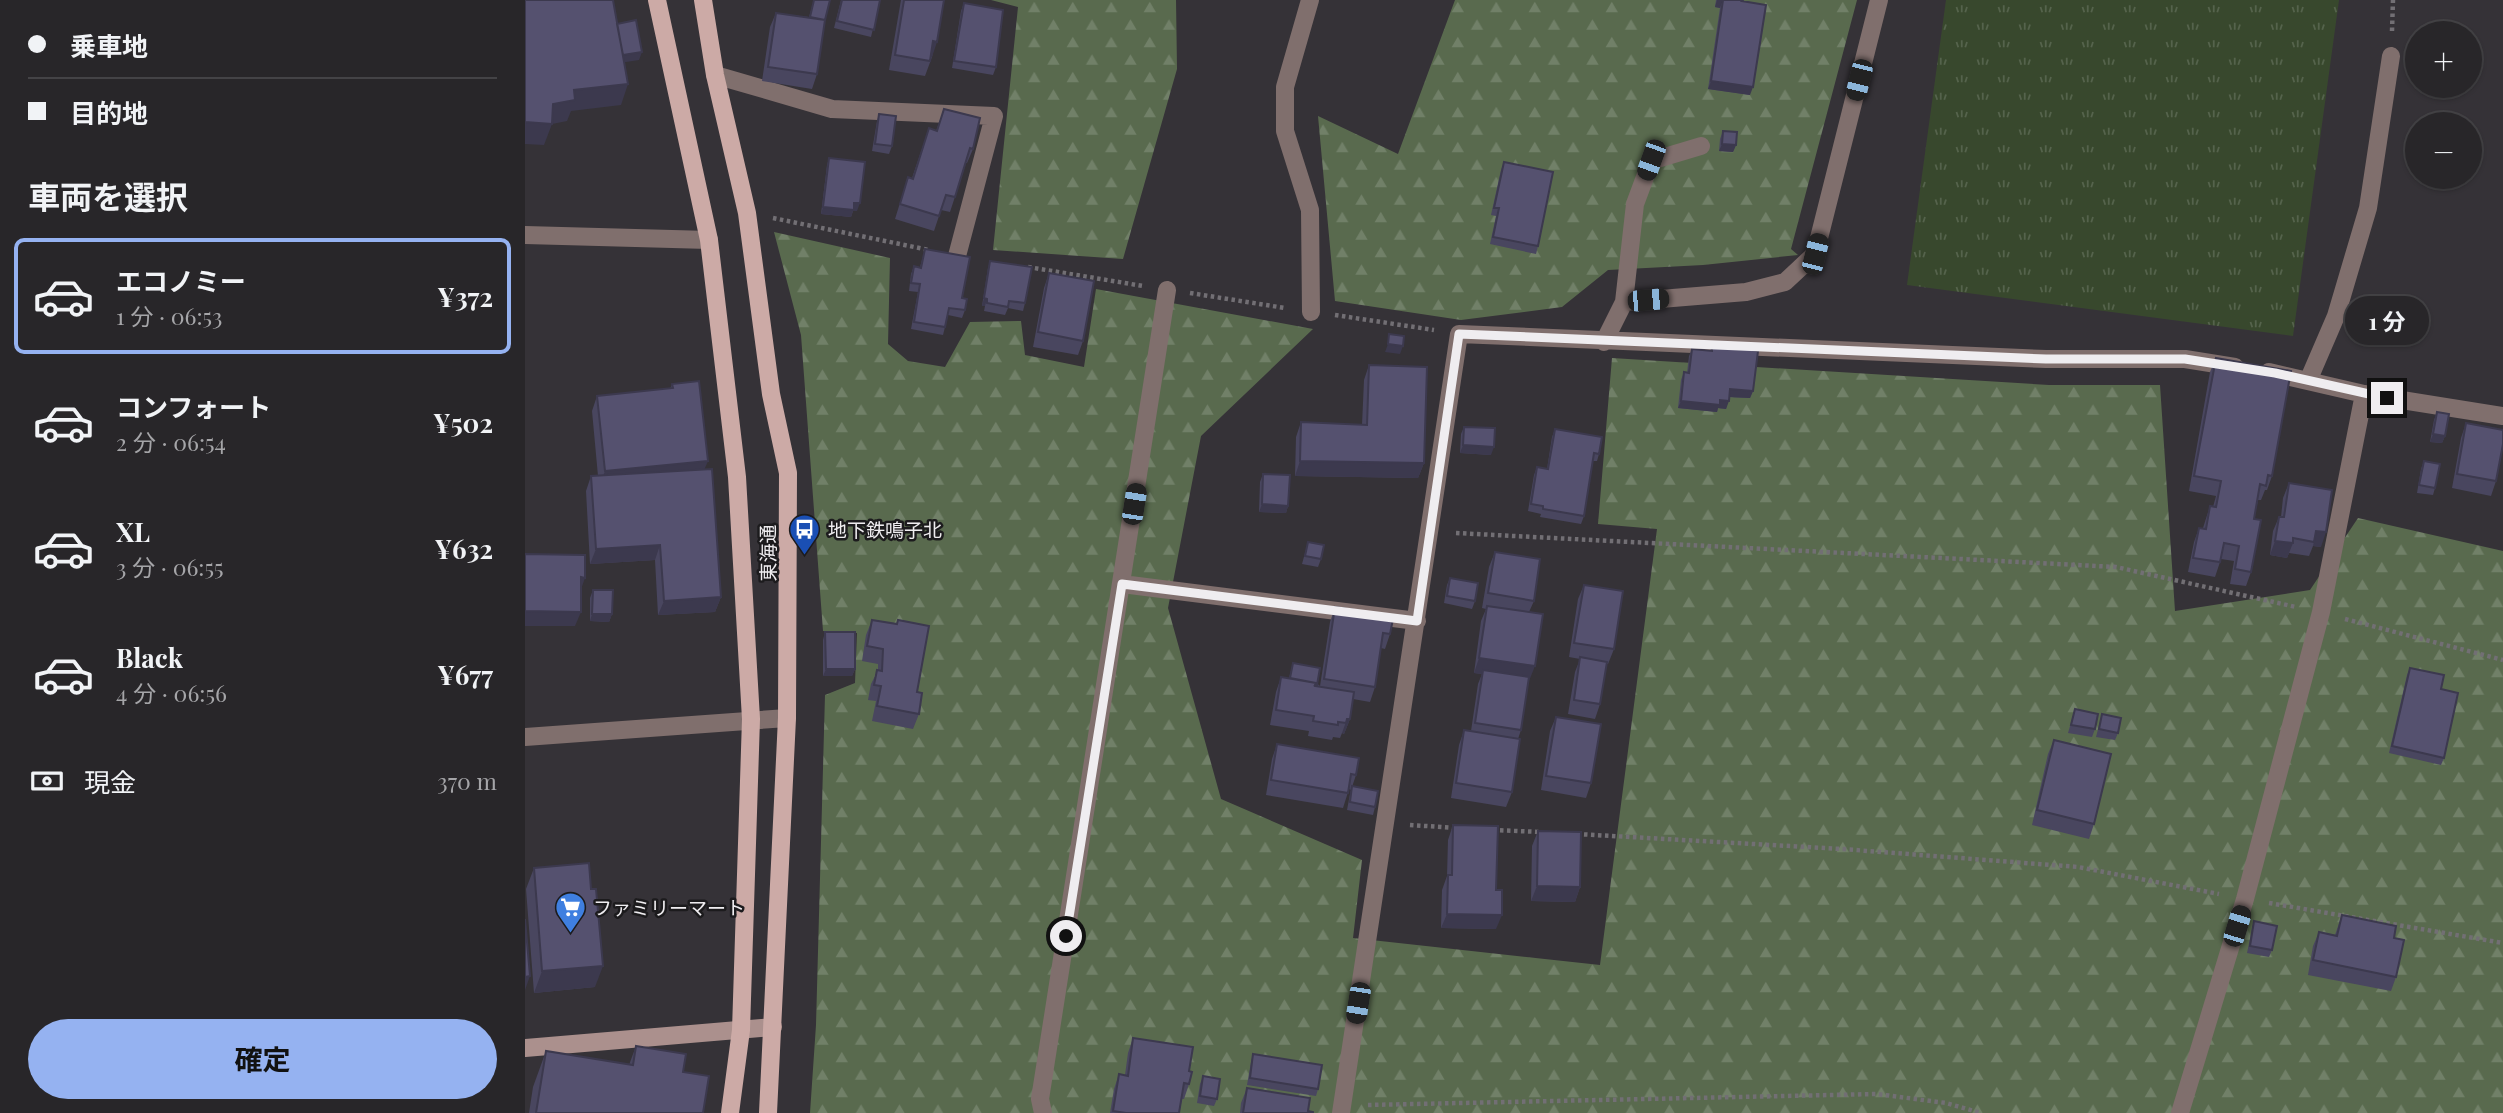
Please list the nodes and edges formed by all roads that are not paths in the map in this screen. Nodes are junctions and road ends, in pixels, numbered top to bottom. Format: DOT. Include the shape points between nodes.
graph roads {
  1 [pos="657,0"];
  2 [pos="703,0"];
  3 [pos="1310,0"];
  4 [pos="1879,0"];
  5 [pos="2391,56"];
  6 [pos="715,75"];
  7 [pos="1700,146"];
  8 [pos="525,235"];
  9 [pos="709,240"];
  10 [pos="957,256"];
  11 [pos="1167,290"];
  12 [pos="1624,302"];
  13 [pos="1311,312"];
  14 [pos="1604,342"];
  15 [pos="2308,381"];
  16 [pos="2364,394"];
  17 [pos="2503,416"];
  18 [pos="1122,584"];
  19 [pos="1417,621"];
  20 [pos="787,718"];
  21 [pos="751,719"];
  22 [pos="525,737"];
  23 [pos="772,1027"];
  24 [pos="741,1030"];
  25 [pos="525,1048"];
  26 [pos="1342,1109"];
  27 [pos="730,1113"];
  28 [pos="768,1113"];
  29 [pos="1044,1113"];
  30 [pos="2180,1113"];
  1 -- 9 [label="main road, 東海通"];
  2 -- 6 [label="main road, 東海通"];
  3 -- 13 [label="street" via="1285,87 1286,131 1310,210"];
  4 -- 12 [label="street" via="1815,254 1786,282 1746,292"];
  5 -- 15 [label="street" via="2368,208 2336,316"];
  6 -- 10 [label="street" via="832,109 994,116"];
  6 -- 20 [label="main road, 東海通" via="747,213 771,394 788,473"];
  7 -- 12 [label="street" via="1651,160 1635,204"];
  8 -- 9 [label="street"];
  9 -- 21 [label="main road, 東海通" via="737,477"];
  11 -- 18 [label="street"];
  12 -- 14 [label="street"];
  14 -- 15 [label="street" via="2046,359 2185,359"];
  14 -- 19 [label="street" via="1459,334"];
  15 -- 16 [label="street"];
  16 -- 17 [label="street"];
  16 -- 30 [label="street" via="2321,612 2245,899"];
  18 -- 19 [label="street"];
  18 -- 29 [label="street" via="1040,1099"];
  19 -- 26 [label="street"];
  20 -- 21 [label="street"];
  20 -- 23 [label="main road, 東海通"];
  21 -- 22 [label="street"];
  21 -- 24 [label="main road, 東海通"];
  23 -- 24 [label="street"];
  23 -- 28 [label="main road, 東海通"];
  24 -- 25 [label="street"];
  24 -- 27 [label="main road, 東海通"];
}
